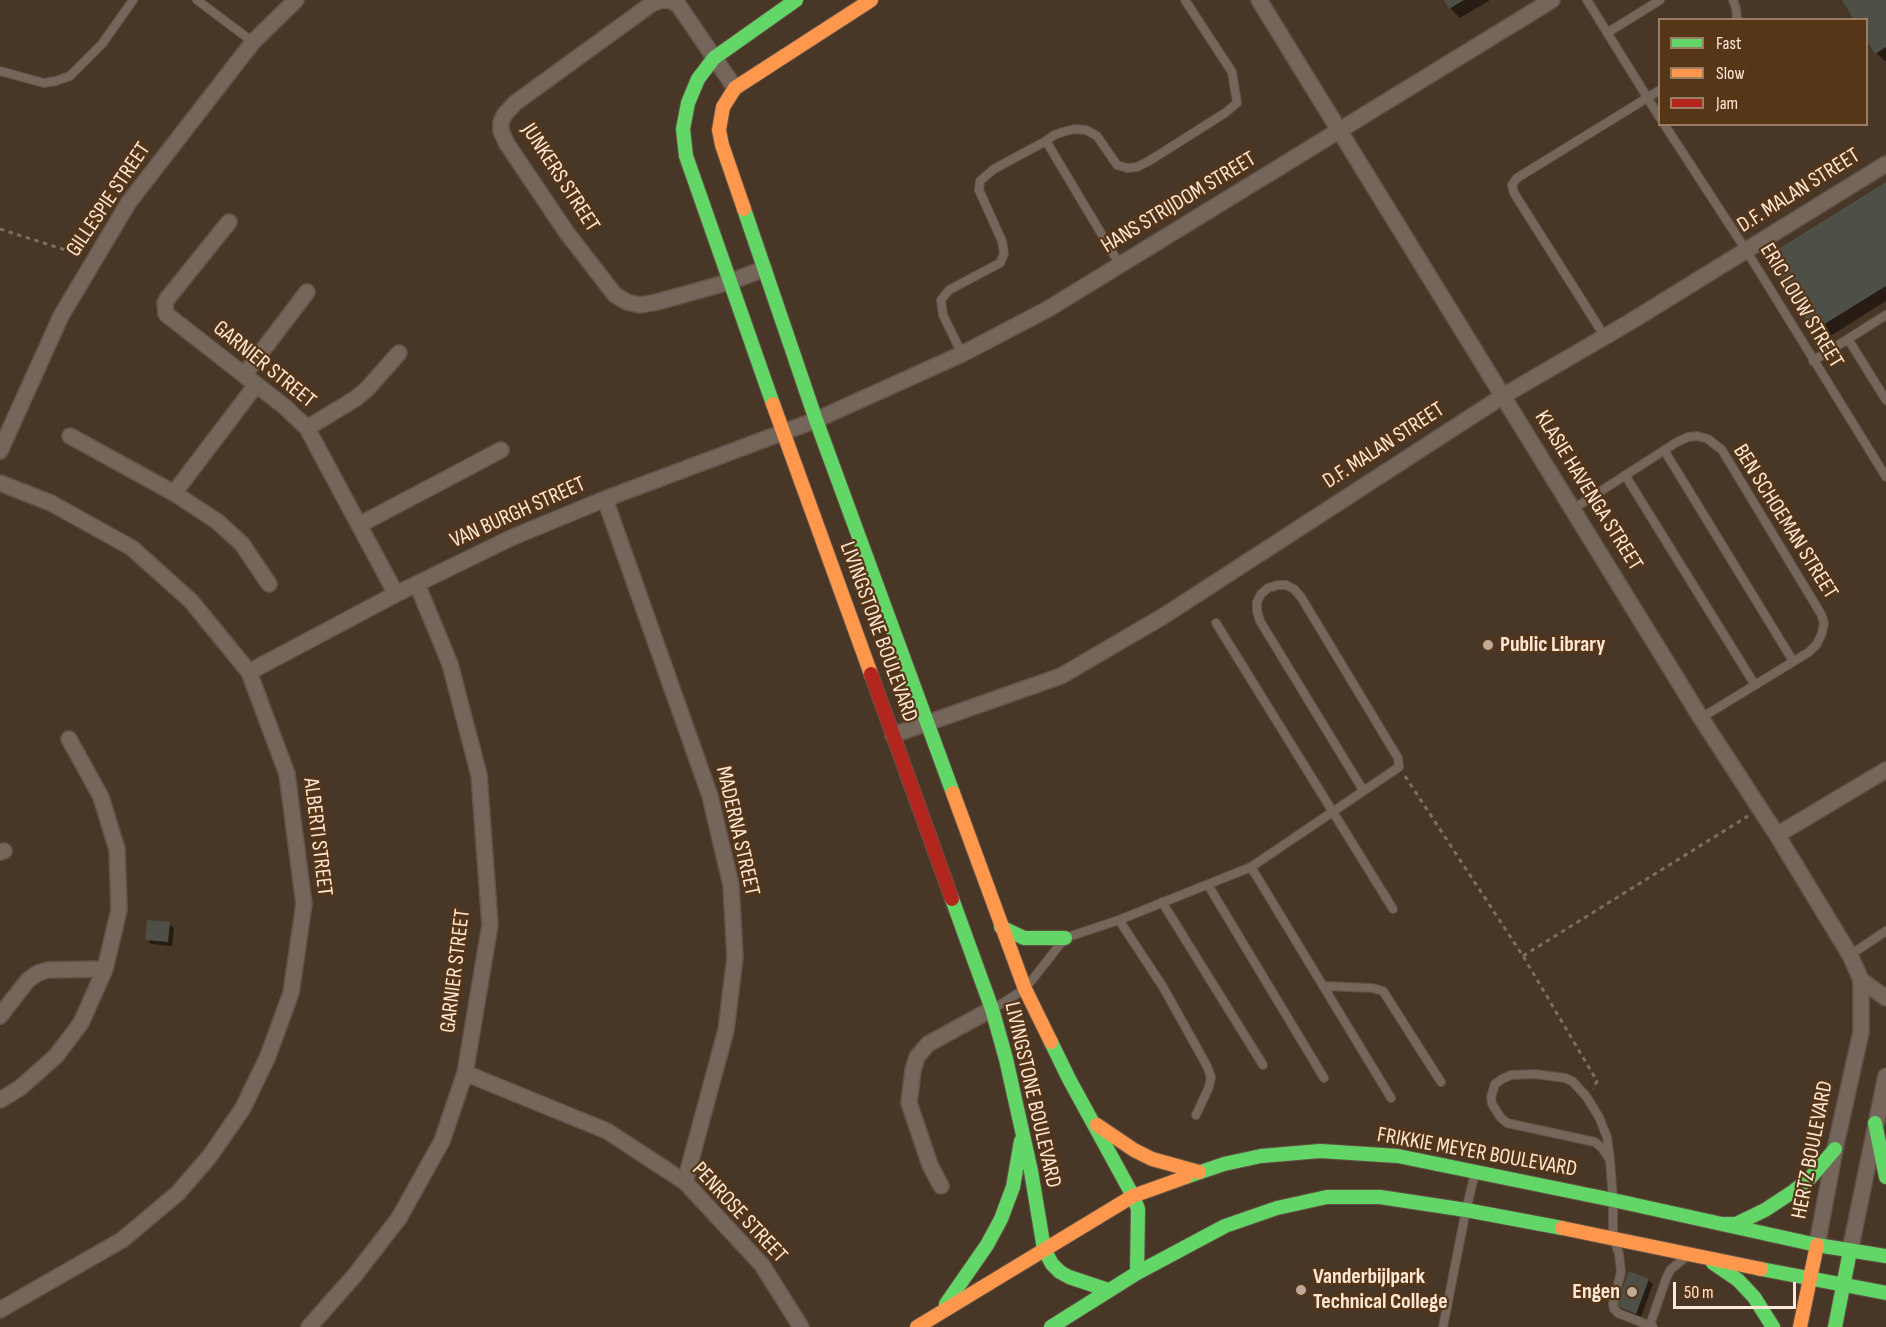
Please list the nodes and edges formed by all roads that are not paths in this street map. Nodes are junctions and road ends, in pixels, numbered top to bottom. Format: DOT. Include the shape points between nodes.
graph roads {
  1 [pos="134,0"];
  2 [pos="197,0"];
  3 [pos="296,0"];
  4 [pos="664,0"];
  5 [pos="796,0"];
  6 [pos="871,0"];
  7 [pos="1185,0"];
  8 [pos="1259,0"];
  9 [pos="1552,0"];
  10 [pos="1587,0"];
  11 [pos="1660,0"];
  12 [pos="1733,0"];
  13 [pos="1737,18"];
  14 [pos="1607,33"];
  15 [pos="253,42"];
  16 [pos="714,58"];
  17 [pos="0,71"];
  18 [pos="735,88"];
  19 [pos="1658,91"];
  20 [pos="1647,98"];
  21 [pos="1658,116"];
  22 [pos="1665,126"];
  23 [pos="1340,132"];
  24 [pos="1046,141"];
  25 [pos="1886,164"];
  26 [pos="230,222"];
  27 [pos="1746,250"];
  28 [pos="1120,265"];
  29 [pos="764,270"];
  30 [pos="729,282"];
  31 [pos="307,292"];
  32 [pos="1886,315"];
  33 [pos="1605,337"];
  34 [pos="1848,339"];
  35 [pos="399,353"];
  36 [pos="962,354"];
  37 [pos="1813,361"];
  38 [pos="250,380"];
  39 [pos="1503,396"];
  40 [pos="1886,400"];
  41 [pos="816,420"];
  42 [pos="307,428"];
  43 [pos="784,433"];
  44 [pos="70,436"];
  45 [pos="501,450"];
  46 [pos="1665,450"];
  47 [pos="0,452"];
  48 [pos="1625,475"];
  49 [pos="1886,477"];
  50 [pos="0,483"];
  51 [pos="174,493"];
  52 [pos="605,499"];
  53 [pos="1573,508"];
  54 [pos="359,525"];
  55 [pos="417,584"];
  56 [pos="268,585"];
  57 [pos="396,594"];
  58 [pos="1216,623"];
  59 [pos="1794,661"];
  60 [pos="249,672"];
  61 [pos="1755,685"];
  62 [pos="1701,718"];
  63 [pos="927,722"];
  64 [pos="893,735"];
  65 [pos="69,739"];
  66 [pos="1886,770"];
  67 [pos="1364,790"];
  68 [pos="1332,811"];
  69 [pos="1777,835"];
  70 [pos="1251,867"];
  71 [pos="1208,885"];
  72 [pos="1162,902"];
  73 [pos="1393,909"];
  74 [pos="1119,920"];
  75 [pos="1002,927"];
  76 [pos="1886,931"];
  77 [pos="1065,938"];
  78 [pos="1850,955"];
  79 [pos="105,969"];
  80 [pos="1861,980"];
  81 [pos="1324,986"];
  82 [pos="1025,990"];
  83 [pos="1886,998"];
  84 [pos="992,1010"];
  85 [pos="0,1016"];
  86 [pos="1263,1065"];
  87 [pos="465,1073"];
  88 [pos="1886,1076"];
  89 [pos="1324,1078"];
  90 [pos="1441,1083"];
  91 [pos="1391,1098"];
  92 [pos="0,1100"];
  93 [pos="1196,1115"];
  94 [pos="1092,1121"];
  95 [pos="1875,1123"];
  96 [pos="1022,1131"];
  97 [pos="1835,1149"];
  98 [pos="1611,1160"];
  99 [pos="1200,1172"];
  100 [pos="1475,1172"];
  101 [pos="1886,1177"];
  102 [pos="685,1182"];
  103 [pos="941,1186"];
  104 [pos="1133,1196"];
  105 [pos="1613,1200"];
  106 [pos="1466,1210"];
  107 [pos="1712,1223"];
  108 [pos="1613,1238"];
  109 [pos="1817,1245"];
  110 [pos="1044,1249"];
  111 [pos="1850,1251"];
  112 [pos="1689,1254"];
  113 [pos="1886,1256"];
  114 [pos="1704,1257"];
  115 [pos="1137,1273"];
  116 [pos="1810,1280"];
  117 [pos="1843,1285"];
  118 [pos="1108,1290"];
  119 [pos="1886,1293"];
  120 [pos="0,1310"];
  121 [pos="941,1312"];
  122 [pos="1652,1326"];
  123 [pos="309,1327"];
  124 [pos="801,1327"];
  125 [pos="916,1327"];
  126 [pos="1051,1327"];
  127 [pos="1443,1327"];
  128 [pos="1773,1327"];
  129 [pos="1800,1327"];
  130 [pos="1835,1327"];
  1 -- 17 [label="lane" via="102,44 70,76 44,83"];
  2 -- 15 [label="lane"];
  3 -- 15 [label="street, GILLESPIE STREET"];
  4 -- 16 [label="street, JUNKERS STREET" via="679,6"];
  4 -- 30 [label="street, JUNKERS STREET" via="653,3 515,103 504,114 501,131 567,233 615,295 640,305"];
  5 -- 16 [label="street, LIVINGSTONE BOULEVARD"];
  6 -- 18 [label="street"];
  7 -- 24 [label="lane" via="1232,72 1237,103 1137,167 1117,165 1097,136 1086,130 1063,132"];
  8 -- 23 [label="street, KLASIE HAVENGA STREET"];
  9 -- 23 [label="street, HANS STRIJDOM STREET"];
  10 -- 14 [label="lane"];
  11 -- 14 [label="lane"];
  12 -- 13 [label="lane"];
  14 -- 20 [label="lane"];
  15 -- 47 [label="street, GILLESPIE STREET" via="129,202 61,316"];
  16 -- 18 [label="street, JUNKERS STREET"];
  16 -- 30 [label="street, LIVINGSTONE BOULEVARD" via="698,79 683,129 686,156"];
  18 -- 29 [label="street, LIVINGSTONE BOULEVARD" via="723,107 719,130"];
  19 -- 20 [label="lane"];
  20 -- 21 [label="lane"];
  20 -- 33 [label="lane" via="1517,178 1512,185"];
  22 -- 27 [label="lane, ERIC LOUW STREET"];
  23 -- 28 [label="street, HANS STRIJDOM STREET"];
  23 -- 39 [label="street, KLASIE HAVENGA STREET"];
  24 -- 28 [label="lane"];
  24 -- 36 [label="lane" via="994,169 980,181 979,190 1004,254 1000,263 949,290 941,300 943,315"];
  25 -- 27 [label="street, D.F. MALAN STREET"];
  26 -- 38 [label="street, GARNIER STREET" via="170,294 165,309 169,318"];
  27 -- 33 [label="street, D.F. MALAN STREET"];
  27 -- 37 [label="lane, ERIC LOUW STREET"];
  28 -- 36 [label="street, HANS STRIJDOM STREET"];
  29 -- 30 [label="street, JUNKERS STREET"];
  29 -- 41 [label="street, LIVINGSTONE BOULEVARD"];
  30 -- 43 [label="street, LIVINGSTONE BOULEVARD"];
  31 -- 38 [label="street"];
  32 -- 34 [label="lane"];
  33 -- 39 [label="street, D.F. MALAN STREET"];
  34 -- 37 [label="lane"];
  34 -- 40 [label="lane"];
  35 -- 42 [label="street" via="355,399"];
  36 -- 41 [label="street, HANS STRIJDOM STREET"];
  37 -- 49 [label="lane, ERIC LOUW STREET"];
  38 -- 42 [label="street, GARNIER STREET"];
  38 -- 51 [label="street"];
  39 -- 53 [label="street, KLASIE HAVENGA STREET"];
  39 -- 63 [label="street, D.F. MALAN STREET" via="1162,617 1061,676"];
  41 -- 43 [label="street, VAN BURGH STREET"];
  41 -- 63 [label="street, LIVINGSTONE BOULEVARD"];
  42 -- 54 [label="street, GARNIER STREET"];
  43 -- 52 [label="street, VAN BURGH STREET"];
  43 -- 64 [label="street, LIVINGSTONE BOULEVARD"];
  44 -- 51 [label="street"];
  45 -- 54 [label="street"];
  46 -- 48 [label="lane, BEN SCHOEMAN STREET"];
  46 -- 59 [label="lane"];
  46 -- 59 [label="lane, BEN SCHOEMAN STREET" via="1697,436 1722,450 1821,614 1824,623 1817,644"];
  48 -- 53 [label="lane, BEN SCHOEMAN STREET"];
  48 -- 61 [label="lane"];
  50 -- 60 [label="street, ALBERTI STREET" via="51,503 132,548 191,602"];
  51 -- 56 [label="street" via="218,522 242,544"];
  52 -- 55 [label="street, VAN BURGH STREET" via="513,537"];
  52 -- 102 [label="street, MADERNA STREET" via="710,796 731,885 735,957 726,1030"];
  53 -- 62 [label="street, KLASIE HAVENGA STREET"];
  54 -- 57 [label="street, GARNIER STREET"];
  55 -- 57 [label="street, VAN BURGH STREET"];
  55 -- 87 [label="street, GARNIER STREET" via="450,664 479,775 490,925"];
  57 -- 60 [label="street, VAN BURGH STREET"];
  58 -- 68 [label="lane"];
  59 -- 61 [label="lane, BEN SCHOEMAN STREET"];
  60 -- 120 [label="street, ALBERTI STREET" via="287,774 304,904 291,993 268,1056 243,1108 178,1193 122,1240"];
  61 -- 62 [label="lane, BEN SCHOEMAN STREET"];
  62 -- 69 [label="street, KLASIE HAVENGA STREET"];
  63 -- 64 [label="street, D.F. MALAN STREET"];
  63 -- 75 [label="street, LIVINGSTONE BOULEVARD"];
  64 -- 84 [label="street, LIVINGSTONE BOULEVARD"];
  65 -- 79 [label="street" via="101,796 117,849 119,910"];
  66 -- 69 [label="street"];
  67 -- 67 [label="lane" via="1260,621 1257,602 1268,588 1286,585 1301,597 1400,762 1399,767"];
  67 -- 68 [label="lane"];
  68 -- 70 [label="lane"];
  68 -- 73 [label="lane"];
  69 -- 78 [label="street, KLASIE HAVENGA STREET"];
  70 -- 71 [label="lane"];
  70 -- 81 [label="lane"];
  71 -- 72 [label="lane"];
  71 -- 89 [label="lane"];
  72 -- 74 [label="lane"];
  72 -- 86 [label="lane"];
  74 -- 77 [label="lane"];
  74 -- 93 [label="lane" via="1163,987 1207,1066 1209,1087"];
  75 -- 77 [label="street" via="1024,938"];
  75 -- 82 [label="street, LIVINGSTONE BOULEVARD"];
  76 -- 78 [label="lane"];
  77 -- 82 [label="lane"];
  78 -- 80 [label="street, KLASIE HAVENGA STREET"];
  79 -- 85 [label="street" via="38,973"];
  79 -- 92 [label="street" via="81,1023 56,1056"];
  80 -- 83 [label="street"];
  80 -- 97 [label="street, HERTZ BOULEVARD" via="1861,1032"];
  81 -- 90 [label="lane" via="1383,991"];
  81 -- 91 [label="lane"];
  82 -- 84 [label="lane"];
  82 -- 94 [label="street, LIVINGSTONE BOULEVARD"];
  84 -- 96 [label="street, LIVINGSTONE BOULEVARD"];
  84 -- 103 [label="street" via="928,1044 917,1057 913,1070 909,1103"];
  87 -- 102 [label="street, PENROSE STREET" via="607,1131"];
  87 -- 123 [label="street, GARNIER STREET" via="442,1141 399,1218"];
  88 -- 95 [label="street"];
  94 -- 99 [label="street" via="1152,1159"];
  94 -- 104 [label="street, LIVINGSTONE BOULEVARD"];
  95 -- 101 [label="street"];
  95 -- 111 [label="street"];
  96 -- 110 [label="street, LIVINGSTONE BOULEVARD"];
  96 -- 121 [label="street" via="1012,1187 1001,1219"];
  97 -- 107 [label="street" via="1811,1177 1765,1210 1736,1224"];
  97 -- 109 [label="street, HERTZ BOULEVARD"];
  98 -- 98 [label="lane" via="1595,1142 1507,1123 1496,1111 1491,1096 1495,1084 1511,1076 1565,1078 1589,1100 1607,1137"];
  98 -- 105 [label="lane"];
  99 -- 100 [label="street, FRIKKIE MEYER BOULEVARD" via="1261,1156 1320,1151 1398,1156"];
  99 -- 104 [label="street, FRIKKIE MEYER BOULEVARD"];
  100 -- 105 [label="street, FRIKKIE MEYER BOULEVARD"];
  100 -- 106 [label="lane"];
  102 -- 124 [label="street, PENROSE STREET" via="762,1265"];
  104 -- 110 [label="street, FRIKKIE MEYER BOULEVARD"];
  104 -- 115 [label="street, LIVINGSTONE BOULEVARD" via="1139,1227"];
  105 -- 107 [label="street, FRIKKIE MEYER BOULEVARD"];
  105 -- 108 [label="lane"];
  106 -- 108 [label="street"];
  106 -- 115 [label="street" via="1380,1197 1327,1197 1224,1226"];
  106 -- 127 [label="lane"];
  107 -- 109 [label="street, FRIKKIE MEYER BOULEVARD"];
  108 -- 112 [label="street"];
  108 -- 122 [label="lane" via="1621,1262 1614,1309"];
  109 -- 111 [label="street, FRIKKIE MEYER BOULEVARD"];
  109 -- 116 [label="street, HERTZ BOULEVARD"];
  110 -- 118 [label="street, LIVINGSTONE BOULEVARD" via="1060,1272"];
  110 -- 121 [label="street, FRIKKIE MEYER BOULEVARD"];
  111 -- 113 [label="street, FRIKKIE MEYER BOULEVARD"];
  111 -- 117 [label="street"];
  112 -- 114 [label="street"];
  112 -- 122 [label="lane" via="1666,1279"];
  114 -- 116 [label="street"];
  114 -- 128 [label="street" via="1738,1280"];
  115 -- 118 [label="street"];
  116 -- 117 [label="street"];
  116 -- 129 [label="street, HERTZ BOULEVARD"];
  117 -- 119 [label="street"];
  117 -- 130 [label="street"];
  118 -- 126 [label="street"];
  121 -- 125 [label="street, FRIKKIE MEYER BOULEVARD"];
}
